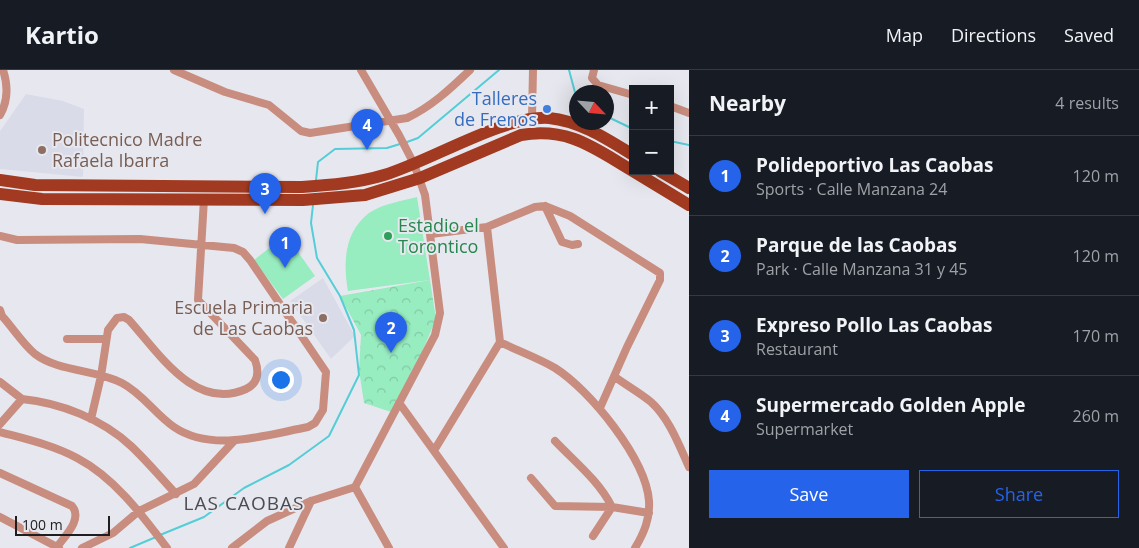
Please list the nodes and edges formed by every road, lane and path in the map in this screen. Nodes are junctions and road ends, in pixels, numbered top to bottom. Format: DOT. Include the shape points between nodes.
graph roads {
  1 [pos="3,70"];
  2 [pos="174,70"];
  3 [pos="362,70"];
  4 [pos="470,70"];
  5 [pos="533,70"];
  6 [pos="594,70"];
  7 [pos="629,94"];
  8 [pos="674,107"];
  9 [pos="689,113"];
  10 [pos="0,115"];
  11 [pos="532,118"];
  12 [pos="392,120"];
  13 [pos="629,152"];
  14 [pos="411,159"];
  15 [pos="629,169"];
  16 [pos="640,175"];
  17 [pos="667,175"];
  18 [pos="420,178"];
  19 [pos="0,180"];
  20 [pos="689,188"];
  21 [pos="0,194"];
  22 [pos="302,194"];
  23 [pos="204,200"];
  24 [pos="689,205"];
  25 [pos="545,206"];
  26 [pos="487,227"];
  27 [pos="431,234"];
  28 [pos="0,236"];
  29 [pos="578,244"];
  30 [pos="200,245"];
  31 [pos="0,310"];
  32 [pos="67,339"];
  33 [pos="106,339"];
  34 [pos="500,342"];
  35 [pos="101,376"];
  36 [pos="615,377"];
  37 [pos="0,382"];
  38 [pos="22,399"];
  39 [pos="400,404"];
  40 [pos="600,408"];
  41 [pos="90,419"];
  42 [pos="0,424"];
  43 [pos="0,432"];
  44 [pos="234,441"];
  45 [pos="554,441"];
  46 [pos="435,450"];
  47 [pos="689,467"];
  48 [pos="0,473"];
  49 [pos="531,478"];
  50 [pos="355,487"];
  51 [pos="176,494"];
  52 [pos="310,501"];
  53 [pos="612,507"];
  54 [pos="139,511"];
  55 [pos="649,513"];
  56 [pos="0,517"];
  57 [pos="593,536"];
  58 [pos="58,548"];
  59 [pos="82,548"];
  60 [pos="167,548"];
  61 [pos="232,548"];
  62 [pos="289,548"];
  63 [pos="389,548"];
  64 [pos="504,548"];
  65 [pos="635,548"];
  1 -- 10 [label="street" via="7,95"];
  2 -- 12 [label="street" via="225,92 269,105 301,131 321,133"];
  3 -- 12 [label="street"];
  4 -- 12 [label="street" via="420,112"];
  5 -- 11 [label="street"];
  6 -- 7 [label="street" via="592,78 598,85"];
  8 -- 9 [label="street"];
  11 -- 13 [label="main road" via="576,124"];
  11 -- 14 [label="main road"];
  12 -- 14 [label="street"];
  14 -- 18 [label="street"];
  14 -- 22 [label="main road" via="384,175"];
  15 -- 18 [label="main road" via="586,142 537,132 521,135"];
  16 -- 24 [label="main road"];
  17 -- 20 [label="main road"];
  18 -- 22 [label="main road" via="365,195 331,198"];
  18 -- 27 [label="street"];
  19 -- 22 [label="main road"];
  21 -- 23 [label="main road" via="42,199"];
  22 -- 23 [label="main road"];
  23 -- 30 [label="street"];
  25 -- 26 [label="street"];
  25 -- 29 [label="street" via="562,242"];
  25 -- 36 [label="street" via="570,216 660,272 660,280"];
  26 -- 27 [label="street"];
  26 -- 34 [label="street"];
  27 -- 39 [label="street" via="439,324 436,336"];
  28 -- 30 [label="street" via="17,240 140,239"];
  30 -- 33 [label="street" via="198,300 256,360 259,370 256,381 234,393 211,393 194,388 124,317 110,324"];
  30 -- 44 [label="street" via="234,248 243,252 326,372 323,410 315,423 308,428"];
  31 -- 35 [label="street" via="34,353 46,361"];
  32 -- 33 [label="street"];
  33 -- 35 [label="street"];
  34 -- 40 [label="street" via="556,369"];
  34 -- 46 [label="street"];
  35 -- 41 [label="street"];
  35 -- 44 [label="street" via="121,382 184,434"];
  36 -- 40 [label="street"];
  36 -- 47 [label="street" via="658,410"];
  37 -- 38 [label="street"];
  38 -- 41 [label="street" via="48,402"];
  38 -- 42 [label="street"];
  39 -- 46 [label="street"];
  39 -- 50 [label="street"];
  40 -- 55 [label="street" via="641,470 648,492"];
  41 -- 51 [label="street" via="132,446"];
  43 -- 54 [label="street" via="78,459 102,476"];
  44 -- 51 [label="street" via="203,475"];
  45 -- 53 [label="street" via="596,482"];
  46 -- 64 [label="street"];
  48 -- 58 [label="street" via="72,506 76,511 76,519"];
  49 -- 53 [label="street" via="555,506"];
  50 -- 52 [label="street"];
  50 -- 63 [label="street"];
  51 -- 54 [label="street"];
  52 -- 61 [label="street" via="266,521"];
  52 -- 62 [label="street"];
  53 -- 55 [label="street"];
  53 -- 57 [label="street"];
  54 -- 59 [label="street" via="114,533"];
  54 -- 60 [label="street"];
  55 -- 65 [label="street"];
  56 -- 58 [label="street"];
}
